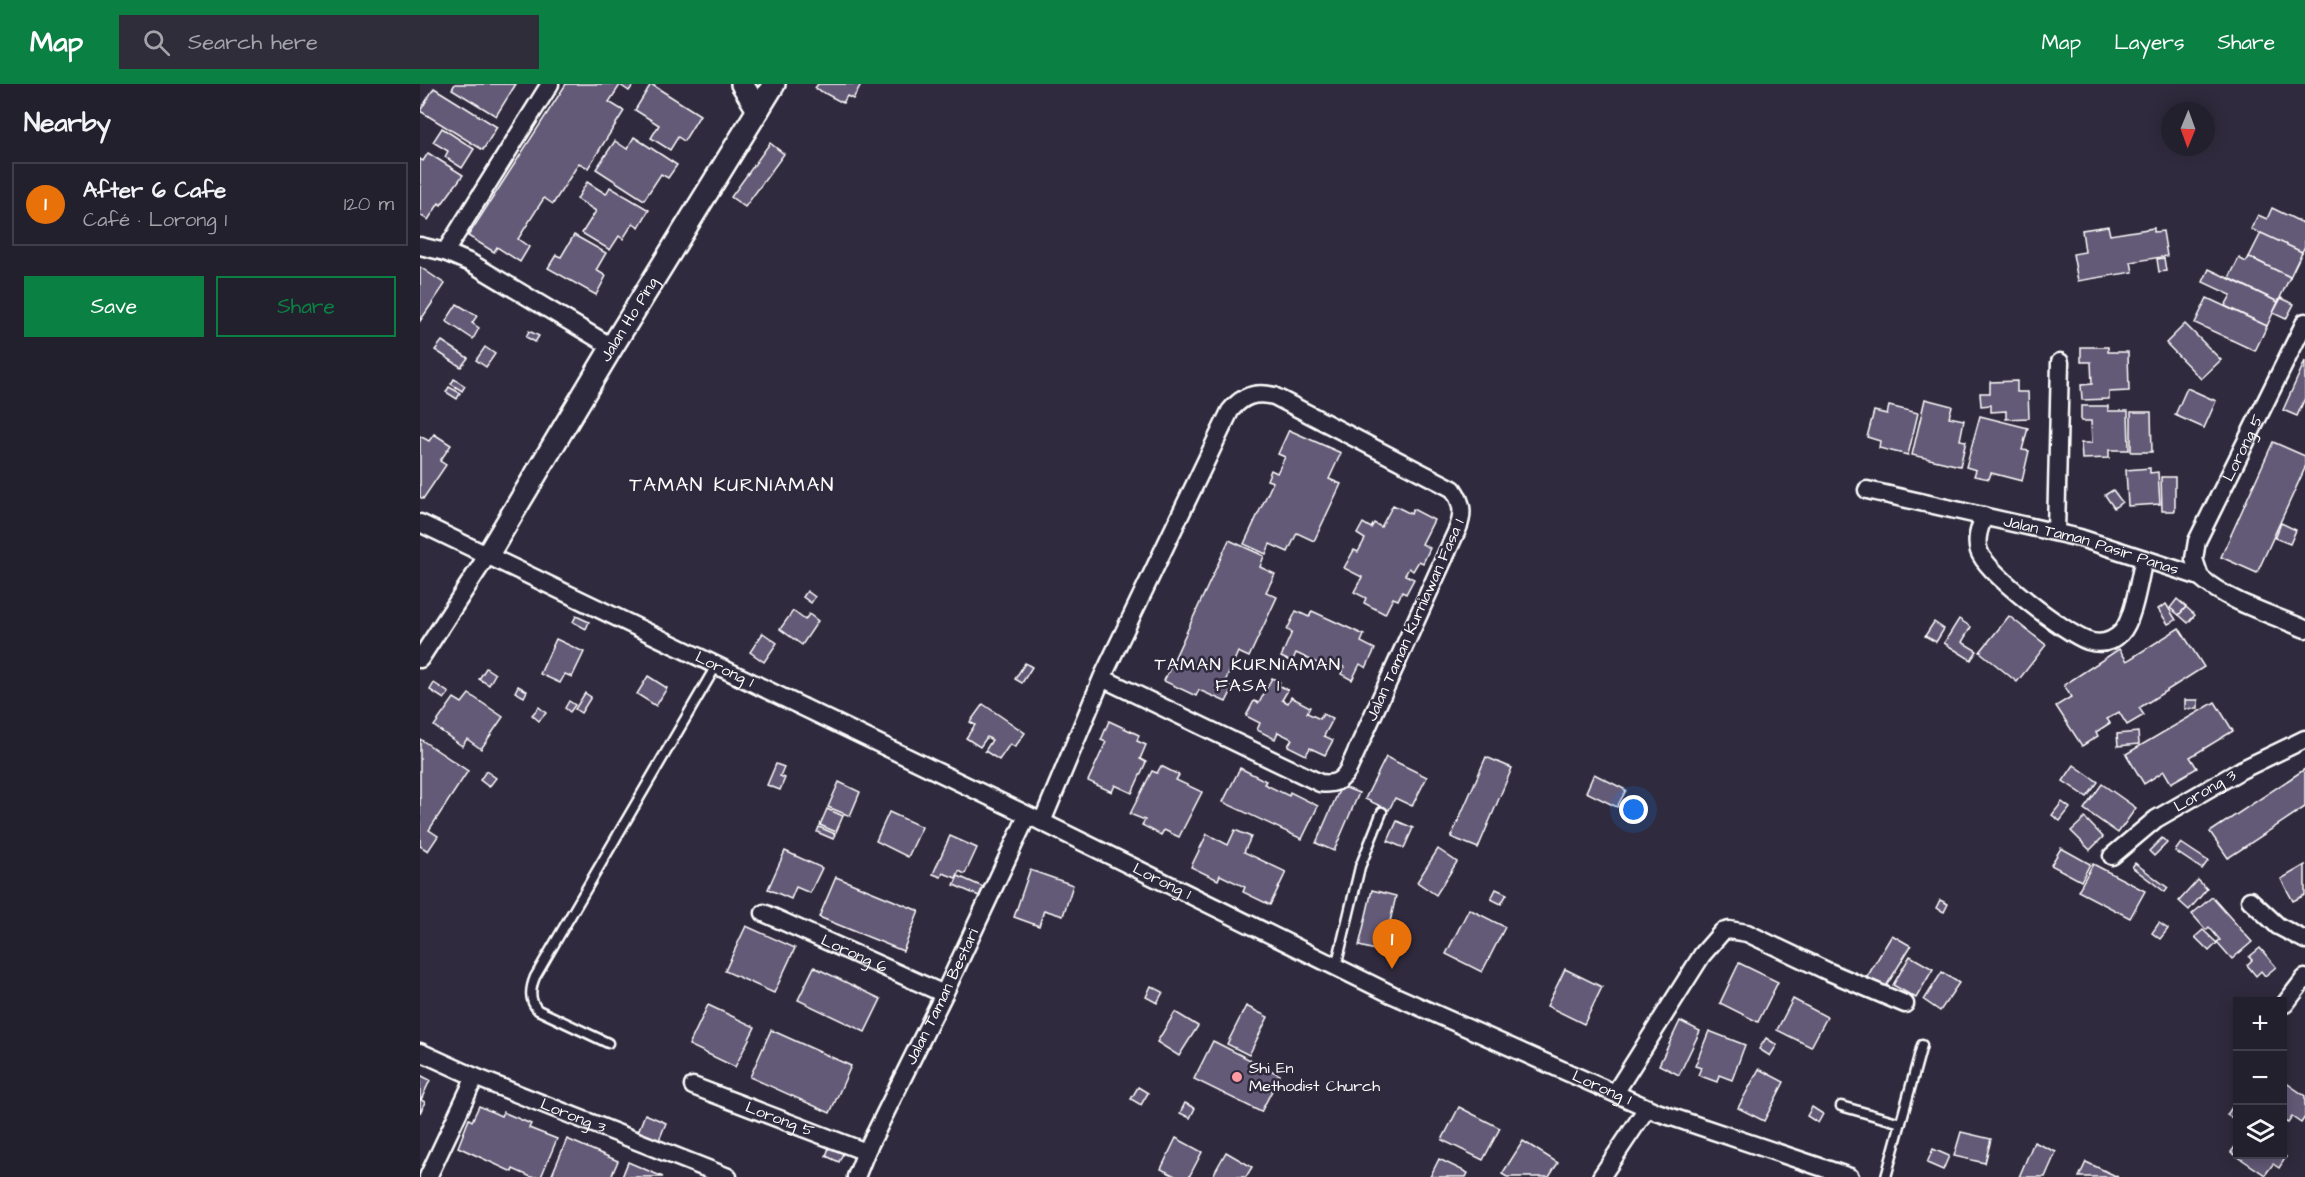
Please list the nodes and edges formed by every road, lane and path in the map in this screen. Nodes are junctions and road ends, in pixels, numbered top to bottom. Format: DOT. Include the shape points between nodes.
graph roads {
  1 [pos="550,84"];
  2 [pos="742,84"];
  3 [pos="774,84"];
  4 [pos="758,110"];
  5 [pos="420,246"];
  6 [pos="445,252"];
  7 [pos="2305,322"];
  8 [pos="612,346"];
  9 [pos="2060,362"];
  10 [pos="1867,490"];
  11 [pos="1984,516"];
  12 [pos="420,523"];
  13 [pos="2056,532"];
  14 [pos="487,556"];
  15 [pos="2144,559"];
  16 [pos="2200,577"];
  17 [pos="2305,630"];
  18 [pos="420,659"];
  19 [pos="716,666"];
  20 [pos="1102,678"];
  21 [pos="2305,739"];
  22 [pos="1382,812"];
  23 [pos="1034,819"];
  24 [pos="2112,856"];
  25 [pos="2250,900"];
  26 [pos="764,913"];
  27 [pos="2305,940"];
  28 [pos="1336,967"];
  29 [pos="2305,978"];
  30 [pos="944,994"];
  31 [pos="2287,1001"];
  32 [pos="1905,1004"];
  33 [pos="608,1043"];
  34 [pos="1922,1045"];
  35 [pos="420,1052"];
  36 [pos="475,1077"];
  37 [pos="693,1086"];
  38 [pos="1615,1093"];
  39 [pos="1841,1106"];
  40 [pos="1647,1108"];
  41 [pos="1901,1123"];
  42 [pos="866,1152"];
  43 [pos="428,1177"];
  44 [pos="728,1177"];
  45 [pos="856,1177"];
  46 [pos="1601,1177"];
  47 [pos="1850,1177"];
  48 [pos="1886,1177"];
  1 -- 6 [label="street"];
  2 -- 4 [label="street"];
  3 -- 4 [label="street, Jalan Ho Ping"];
  4 -- 8 [label="street, Jalan Ho Ping"];
  5 -- 6 [label="street"];
  6 -- 8 [label="street" via="471,263"];
  7 -- 16 [label="street, Lorong 5" via="2197,541 2194,559"];
  8 -- 14 [label="street, Jalan Ho Ping"];
  9 -- 13 [label="street"];
  10 -- 11 [label="street, Jalan Taman Pasir Panas"];
  11 -- 13 [label="street, Jalan Taman Pasir Panas"];
  11 -- 15 [label="street" via="1978,544 1986,564 2022,596 2088,641 2104,643 2123,631"];
  12 -- 14 [label="street, Lorong 1"];
  13 -- 15 [label="street, Jalan Taman Pasir Panas"];
  14 -- 18 [label="street"];
  14 -- 19 [label="street, Lorong 1"];
  15 -- 16 [label="street, Jalan Taman Pasir Panas"];
  16 -- 17 [label="street, Jalan Taman Pasir Panas" via="2240,601"];
  19 -- 23 [label="street, Lorong 1"];
  19 -- 33 [label="lane" via="531,987 533,1005 538,1011"];
  20 -- 20 [label="street, Jalan Taman Kurniawan Fasa 1" via="1230,411 1245,397 1274,396 1453,489 1459,498 1462,518 1458,528 1348,770 1339,781 1320,783"];
  20 -- 23 [label="street, Jalan Taman Kurniawan Fasa 1"];
  21 -- 24 [label="street, Lorong 3" via="2156,819"];
  22 -- 28 [label="lane" via="1360,867"];
  23 -- 28 [label="street, Lorong 1"];
  23 -- 30 [label="street, Jalan Taman Bestari"];
  25 -- 27 [label="street" via="2278,926"];
  26 -- 30 [label="street, Lorong 6"];
  28 -- 38 [label="street, Lorong 1"];
  29 -- 31 [label="street"];
  30 -- 42 [label="street, Jalan Taman Bestari"];
  32 -- 38 [label="street" via="1747,933 1722,932 1702,955"];
  34 -- 41 [label="lane"];
  35 -- 36 [label="street, Lorong 3"];
  36 -- 43 [label="street"];
  36 -- 44 [label="street, Lorong 3"];
  37 -- 42 [label="street, Lorong 5"];
  38 -- 40 [label="street, Lorong 1"];
  39 -- 41 [label="lane"];
  40 -- 46 [label="street"];
  40 -- 47 [label="street, Lorong 1"];
  41 -- 48 [label="lane"];
  42 -- 45 [label="street, Jalan Taman Bestari"];
}
